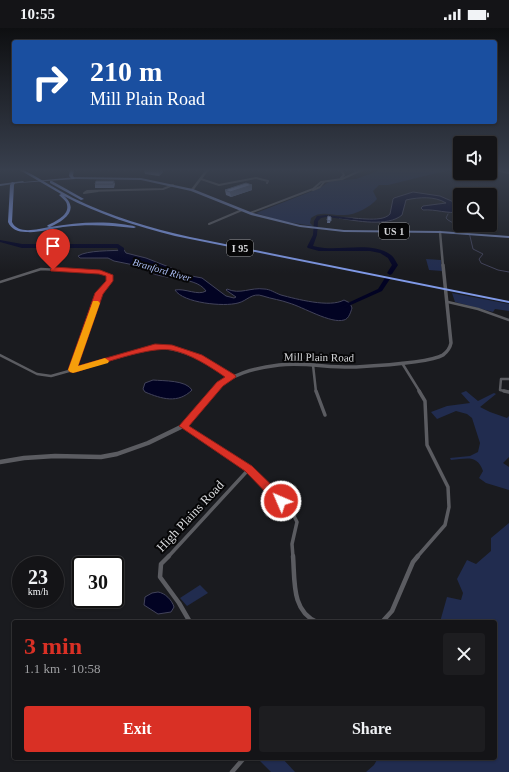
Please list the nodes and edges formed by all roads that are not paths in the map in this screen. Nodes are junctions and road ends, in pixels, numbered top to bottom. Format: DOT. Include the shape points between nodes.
graph roads {
  1 [pos="11,204"];
  2 [pos="14,204"];
  3 [pos="67,204"];
  4 [pos="84,204"];
  5 [pos="94,204"];
  6 [pos="226,204"];
  7 [pos="276,204"];
  8 [pos="242,210"];
  9 [pos="251,213"];
  10 [pos="209,224"];
  11 [pos="440,232"];
  12 [pos="509,237"];
  13 [pos="190,238"];
  14 [pos="0,282"];
  15 [pos="442,287"];
  16 [pos="450,288"];
  17 [pos="509,298"];
  18 [pos="448,302"];
  19 [pos="509,302"];
  20 [pos="509,320"];
  21 [pos="0,355"];
  22 [pos="402,363"];
  23 [pos="313,365"];
  24 [pos="73,370"];
  25 [pos="232,377"];
  26 [pos="509,379"];
  27 [pos="509,392"];
  28 [pos="325,415"];
  29 [pos="184,426"];
  30 [pos="0,462"];
  31 [pos="249,469"];
  32 [pos="189,620"];
  33 [pos="312,620"];
  34 [pos="384,620"];
  35 [pos="242,760"];
  36 [pos="232,772"];
  1 -- 13 [label="highway" via="10,222 16,229 111,224"];
  2 -- 3 [label="highway" via="14,223 17,227 34,229 43,228 65,216 69,212"];
  4 -- 13 [label="highway, I 95" via="153,229"];
  5 -- 15 [label="highway, I 95" via="169,230"];
  6 -- 8 [label="main road, US 1"];
  7 -- 9 [label="street"];
  8 -- 9 [label="main road, US 1"];
  8 -- 10 [label="street"];
  9 -- 11 [label="main road, US 1" via="285,223 321,229"];
  11 -- 12 [label="main road, US 1"];
  11 -- 18 [label="street, Mill Plain Road"];
  13 -- 15 [label="highway, I 95"];
  14 -- 24 [label="street" via="41,269 100,272 109,275 110,281 99,293"];
  15 -- 16 [label="highway, I 95"];
  16 -- 17 [label="highway, I 95"];
  16 -- 19 [label="highway, I 95"];
  18 -- 20 [label="street"];
  18 -- 22 [label="street, Mill Plain Road" via="451,343 448,351 434,359"];
  21 -- 24 [label="street" via="37,374 51,376"];
  22 -- 23 [label="street, Mill Plain Road" via="355,367"];
  22 -- 34 [label="street" via="425,401 427,444 448,487 449,506 445,525 413,562 392,611"];
  23 -- 25 [label="street, Mill Plain Road" via="275,365"];
  23 -- 28 [label="street" via="317,398"];
  24 -- 25 [label="street" via="155,347 172,348 199,356"];
  25 -- 29 [label="street, Mill Plain Road" via="220,384"];
  26 -- 27 [label="street" via="501,380 499,384 500,390"];
  29 -- 30 [label="street, Mill Plain Road" via="148,443 101,458 55,456"];
  29 -- 31 [label="street"];
  31 -- 32 [label="street, High Plains Road" via="161,564 160,577"];
  31 -- 33 [label="street" via="290,508 297,522 292,544 297,602 308,618"];
  35 -- 36 [label="street"];
}
